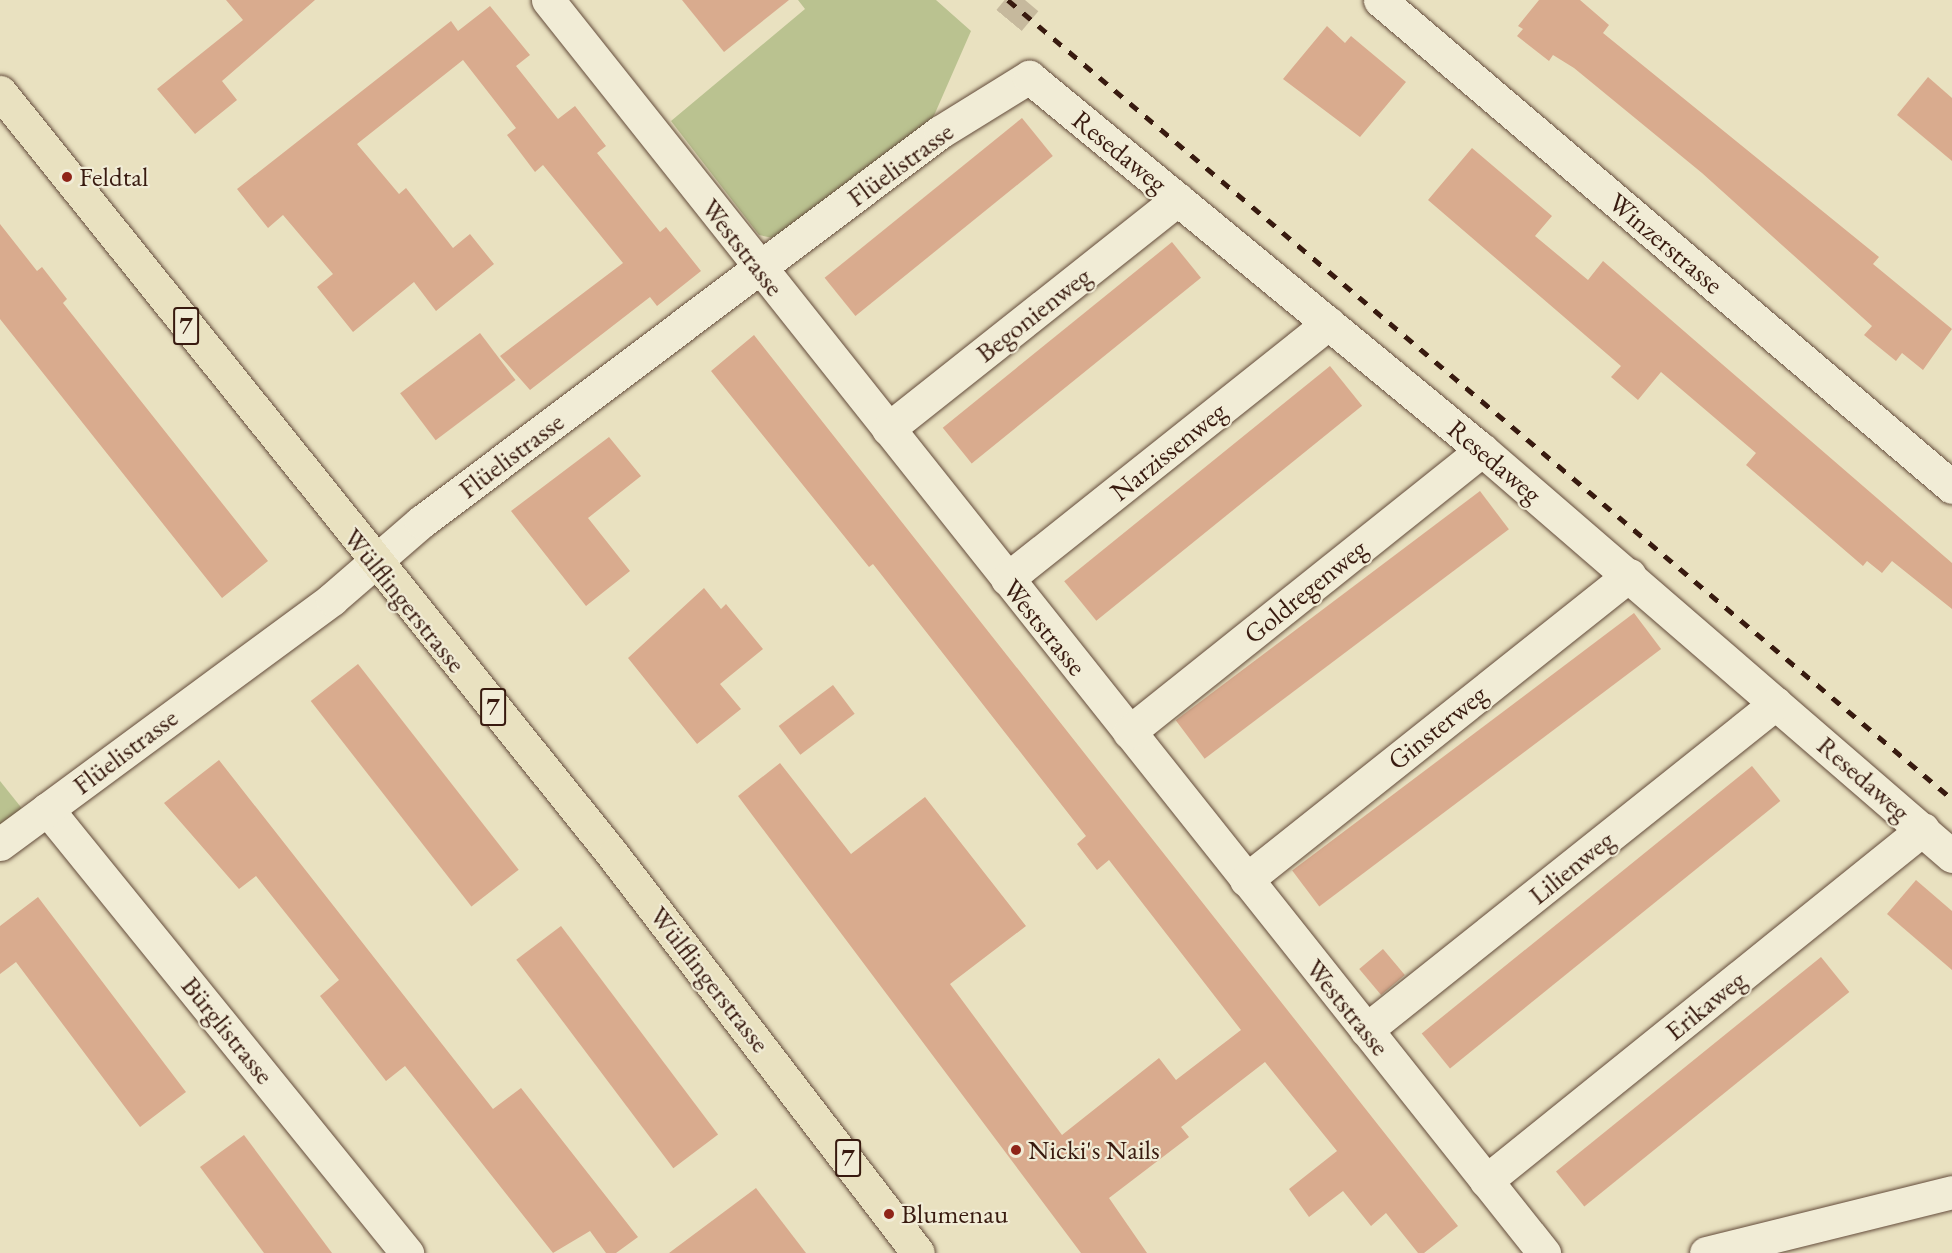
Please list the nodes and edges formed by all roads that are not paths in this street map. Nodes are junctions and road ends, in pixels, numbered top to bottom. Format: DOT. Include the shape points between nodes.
graph roads {
  1 [pos="548,0"];
  2 [pos="1380,0"];
  3 [pos="1029,77"];
  4 [pos="0,92"];
  5 [pos="1178,199"];
  6 [pos="760,268"];
  7 [pos="1329,322"];
  8 [pos="888,429"];
  9 [pos="1482,450"];
  10 [pos="1952,487"];
  11 [pos="372,560"];
  12 [pos="1629,575"];
  13 [pos="1007,579"];
  14 [pos="1776,703"];
  15 [pos="1129,732"];
  16 [pos="47,809"];
  17 [pos="1923,829"];
  18 [pos="0,844"];
  19 [pos="1952,856"];
  20 [pos="1246,880"];
  21 [pos="1366,1030"];
  22 [pos="1486,1181"];
  23 [pos="1952,1192"];
  24 [pos="407,1253"];
  25 [pos="918,1253"];
  26 [pos="1544,1253"];
  27 [pos="1710,1253"];
  1 -- 6 [label="street, Weststrasse"];
  2 -- 10 [label="street, Winzerstrasse"];
  3 -- 5 [label="street, Resedaweg"];
  3 -- 6 [label="street, Flüelistrasse" via="940,132"];
  4 -- 11 [label="main road, Wülflingerstrasse / 7"];
  5 -- 7 [label="street, Resedaweg"];
  5 -- 8 [label="street, Begonienweg"];
  6 -- 8 [label="street, Weststrasse"];
  6 -- 11 [label="street, Flüelistrasse"];
  7 -- 9 [label="street, Resedaweg"];
  7 -- 13 [label="street, Narzissenweg"];
  8 -- 13 [label="street, Weststrasse"];
  9 -- 12 [label="street, Resedaweg"];
  9 -- 15 [label="street, Goldregenweg"];
  11 -- 16 [label="street, Flüelistrasse" via="332,598"];
  11 -- 25 [label="main road, Wülflingerstrasse / 7" via="702,967"];
  12 -- 14 [label="street, Resedaweg"];
  12 -- 20 [label="street, Ginsterweg"];
  13 -- 15 [label="street, Weststrasse"];
  14 -- 17 [label="street, Resedaweg"];
  14 -- 21 [label="street, Lilienweg"];
  15 -- 20 [label="street, Weststrasse"];
  16 -- 18 [label="street, Flüelistrasse"];
  16 -- 24 [label="street, Bürglistrasse"];
  17 -- 19 [label="street, Resedaweg"];
  17 -- 22 [label="street, Erikaweg"];
  20 -- 21 [label="street, Weststrasse"];
  21 -- 22 [label="street, Weststrasse"];
  22 -- 26 [label="street, Weststrasse"];
  23 -- 27 [label="street"];
}
